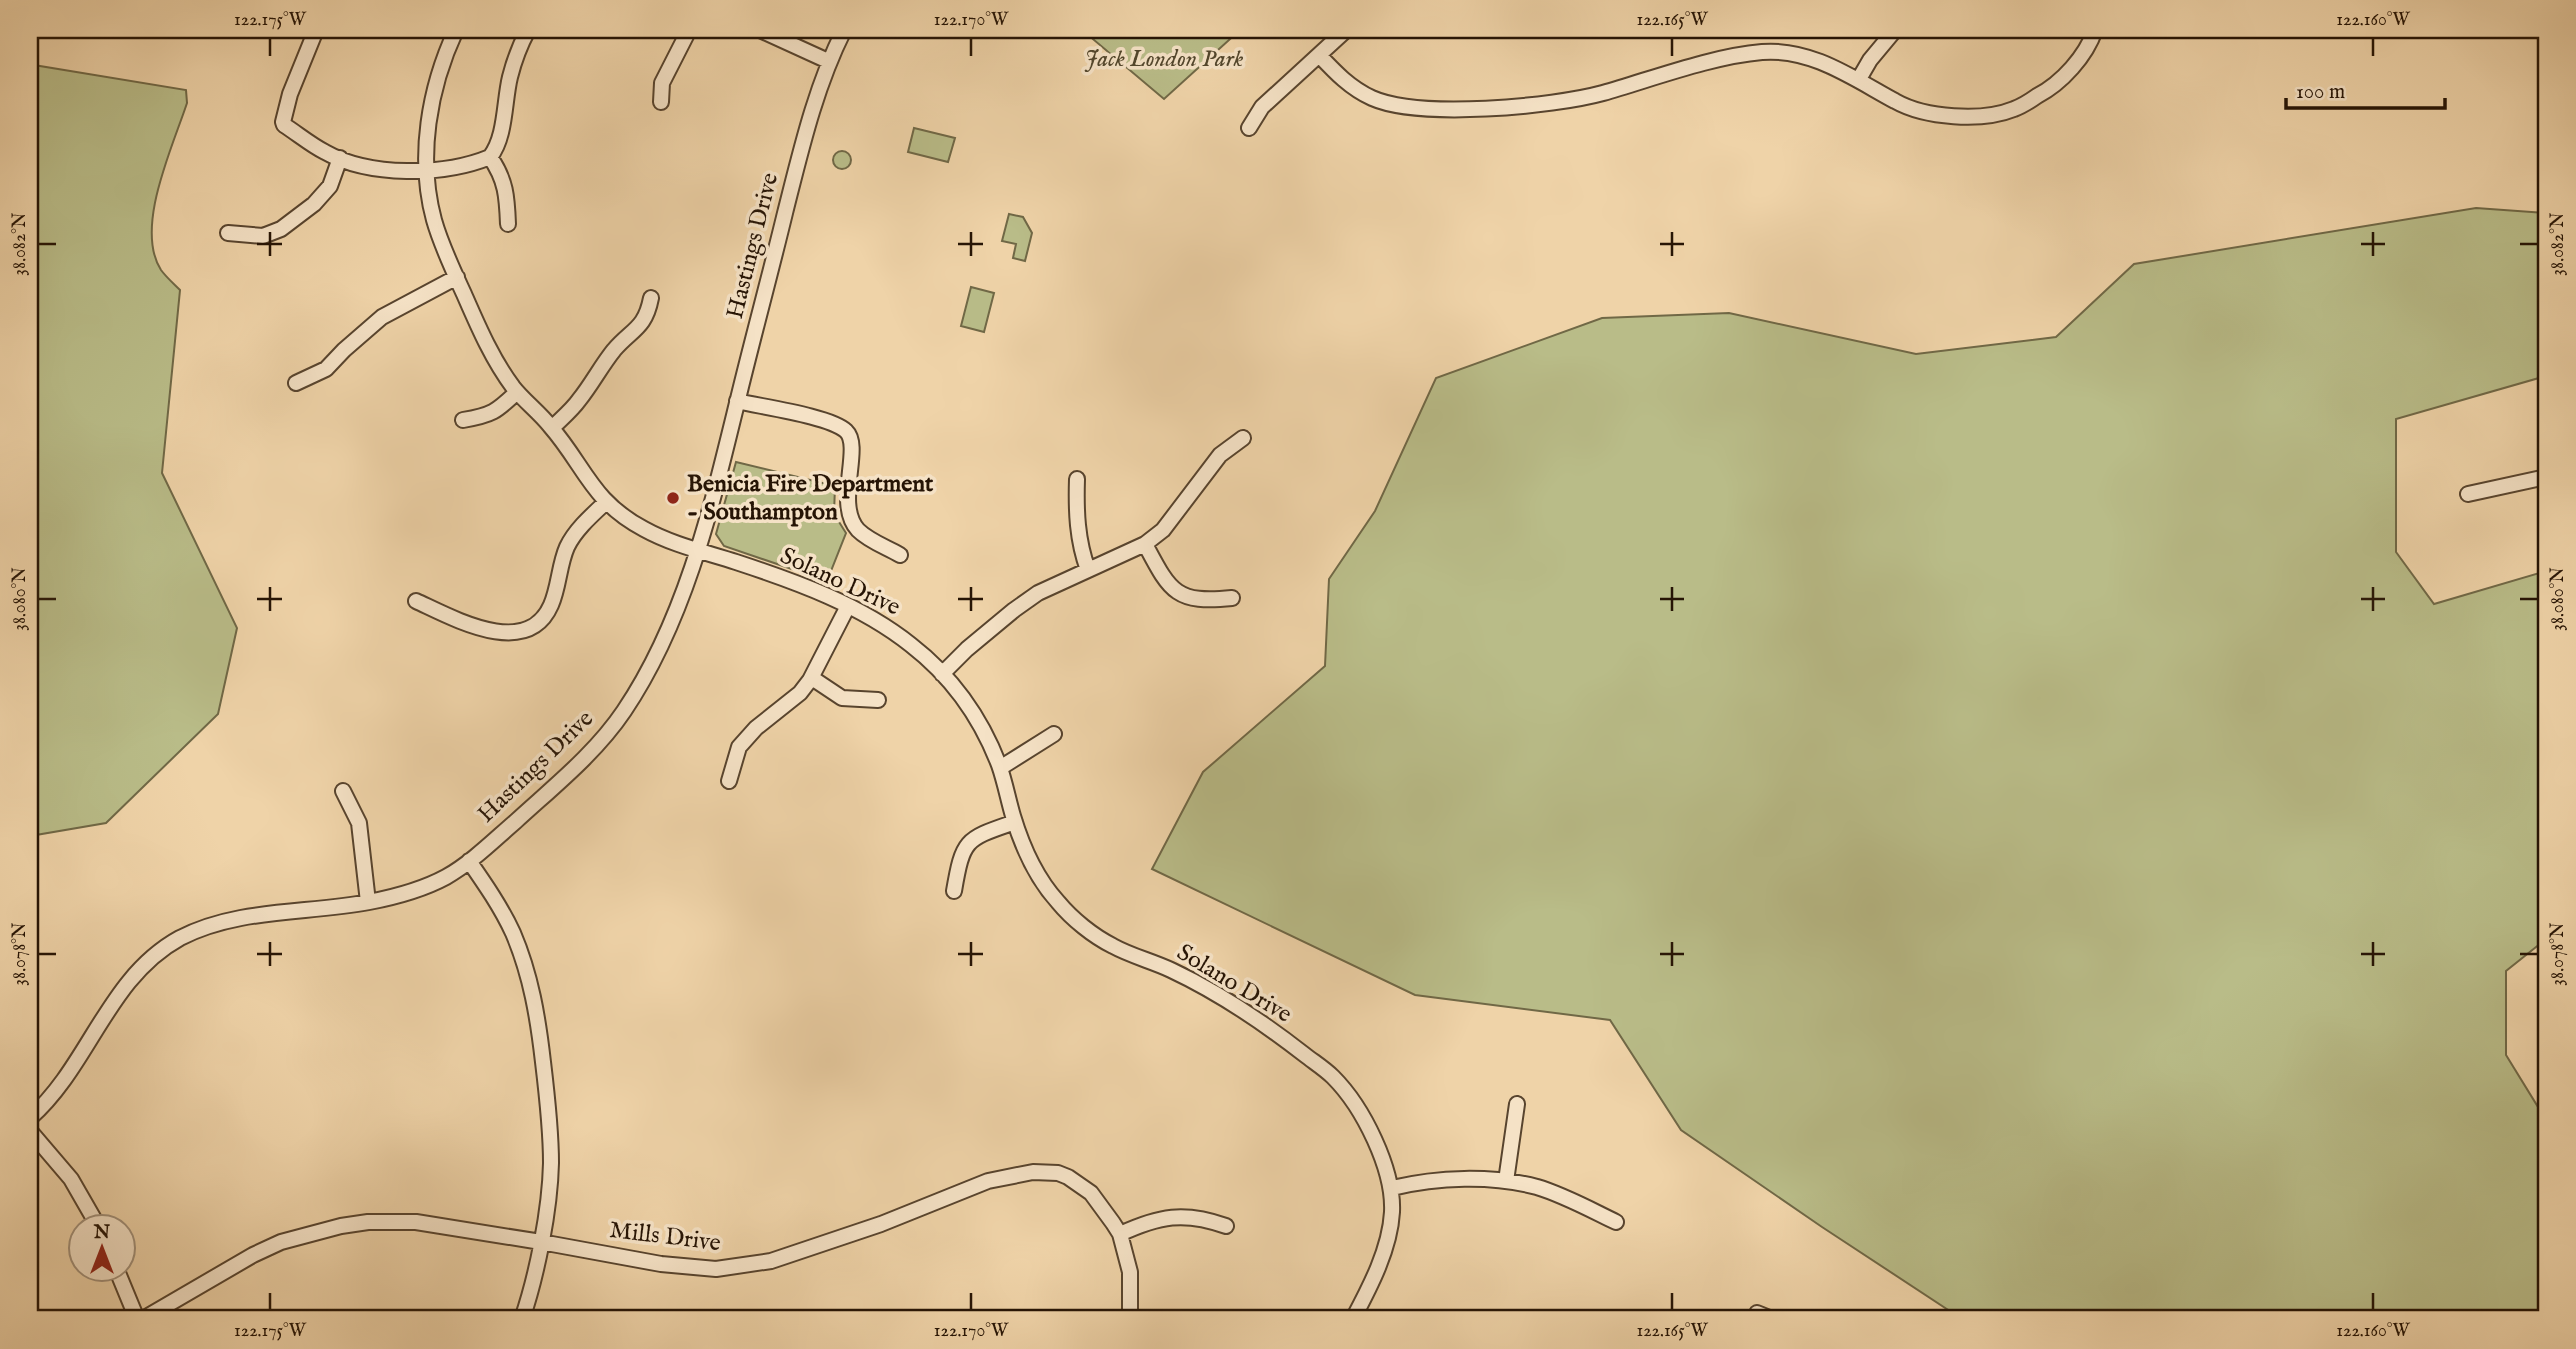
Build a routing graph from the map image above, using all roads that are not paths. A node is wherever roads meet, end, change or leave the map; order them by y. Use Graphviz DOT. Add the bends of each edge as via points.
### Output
graph roads {
  1 [pos="316,30"];
  2 [pos="456,30"];
  3 [pos="528,30"];
  4 [pos="689,30"];
  5 [pos="760,30"];
  6 [pos="844,30"];
  7 [pos="1346,30"];
  8 [pos="1895,30"];
  9 [pos="2095,30"];
  10 [pos="1319,55"];
  11 [pos="828,61"];
  12 [pos="1859,79"];
  13 [pos="661,102"];
  14 [pos="1249,128"];
  15 [pos="490,157"];
  16 [pos="340,158"];
  17 [pos="427,170"];
  18 [pos="508,224"];
  19 [pos="228,233"];
  20 [pos="457,278"];
  21 [pos="650,298"];
  22 [pos="296,383"];
  23 [pos="517,392"];
  24 [pos="737,401"];
  25 [pos="463,420"];
  26 [pos="552,428"];
  27 [pos="1243,438"];
  28 [pos="2546,477"];
  29 [pos="1077,479"];
  30 [pos="2468,494"];
  31 [pos="606,502"];
  32 [pos="1146,544"];
  33 [pos="697,550"];
  34 [pos="900,555"];
  35 [pos="1088,570"];
  36 [pos="1232,597"];
  37 [pos="416,601"];
  38 [pos="848,606"];
  39 [pos="942,674"];
  40 [pos="812,678"];
  41 [pos="878,700"];
  42 [pos="1054,734"];
  43 [pos="1000,768"];
  44 [pos="729,781"];
  45 [pos="343,791"];
  46 [pos="1015,822"];
  47 [pos="469,861"];
  48 [pos="954,891"];
  49 [pos="368,902"];
  50 [pos="1517,1104"];
  51 [pos="30,1118"];
  52 [pos="30,1130"];
  53 [pos="1506,1181"];
  54 [pos="1392,1188"];
  55 [pos="90,1212"];
  56 [pos="1616,1222"];
  57 [pos="1226,1226"];
  58 [pos="1119,1234"];
  59 [pos="541,1242"];
  60 [pos="121,1282"];
  61 [pos="1756,1312"];
  62 [pos="137,1319"];
  63 [pos="143,1319"];
  64 [pos="522,1319"];
  65 [pos="1130,1319"];
  66 [pos="1353,1319"];
  67 [pos="1772,1319"];
  1 -- 16 [label="street" via="283,122"];
  2 -- 17 [label="street, Solano Drive" via="432,102"];
  3 -- 15 [label="street" via="510,77 495,152"];
  4 -- 13 [label="street" via="662,83"];
  5 -- 11 [label="street"];
  6 -- 11 [label="street, Hastings Drive"];
  7 -- 10 [label="street"];
  8 -- 12 [label="street"];
  9 -- 12 [label="street" via="2073,67 2014,110 1961,117 1933,114 1898,103"];
  10 -- 12 [label="street" via="1352,87 1374,99 1416,108 1557,101 1764,52 1820,61"];
  10 -- 14 [label="street" via="1262,107"];
  11 -- 24 [label="street, Hastings Drive" via="809,117"];
  15 -- 17 [label="street"];
  15 -- 18 [label="street" via="507,192"];
  16 -- 17 [label="street" via="377,170"];
  16 -- 19 [label="street" via="330,186 281,229 263,236"];
  17 -- 20 [label="street, Solano Drive" via="435,224"];
  20 -- 22 [label="street" via="382,317 326,369"];
  20 -- 23 [label="street, Solano Drive" via="492,355"];
  21 -- 26 [label="street" via="642,323"];
  23 -- 25 [label="street" via="488,416"];
  23 -- 26 [label="street, Solano Drive"];
  24 -- 33 [label="street, Hastings Drive"];
  24 -- 34 [label="street" via="835,423 849,433 851,519 868,538"];
  26 -- 31 [label="street, Solano Drive"];
  27 -- 32 [label="street" via="1220,455 1163,530"];
  28 -- 30 [label="street"];
  29 -- 35 [label="street" via="1080,548"];
  31 -- 33 [label="street, Solano Drive" via="641,528"];
  31 -- 37 [label="street" via="567,548 552,603 528,628 516,632 480,629"];
  32 -- 35 [label="street"];
  32 -- 36 [label="street" via="1170,587 1182,596"];
  33 -- 38 [label="street, Solano Drive" via="800,584"];
  33 -- 47 [label="street, Hastings Drive" via="658,650 625,709 598,745"];
  35 -- 39 [label="street" via="1038,593 1014,610"];
  38 -- 39 [label="street, Solano Drive" via="915,647"];
  38 -- 40 [label="street"];
  39 -- 43 [label="street, Solano Drive" via="968,704"];
  40 -- 41 [label="street" via="842,698"];
  40 -- 44 [label="street" via="739,747"];
  42 -- 43 [label="street"];
  43 -- 46 [label="street, Solano Drive"];
  45 -- 49 [label="street" via="359,823"];
  46 -- 48 [label="street" via="977,835 966,846"];
  46 -- 54 [label="street, Solano Drive" via="1045,884 1080,923 1111,946 1172,970 1275,1031 1332,1076 1358,1111 1383,1158"];
  47 -- 49 [label="street, Hastings Drive" via="430,885"];
  47 -- 59 [label="street" via="514,935 535,1001 551,1163"];
  49 -- 51 [label="street, Hastings Drive" via="233,920 202,928 160,950 123,987 61,1085"];
  50 -- 53 [label="street"];
  52 -- 55 [label="street"];
  53 -- 54 [label="street" via="1441,1181"];
  53 -- 56 [label="street" via="1539,1188"];
  54 -- 66 [label="street, Solano Drive" via="1390,1233"];
  57 -- 58 [label="street" via="1202,1217 1179,1217 1148,1220"];
  58 -- 59 [label="street, Mills Drive" via="1091,1193 1058,1172 1033,1172 988,1181 881,1224 771,1261 735,1268 661,1264"];
  58 -- 65 [label="street, Mills Drive" via="1130,1272"];
  59 -- 63 [label="street, Mills Drive" via="416,1222 368,1222 315,1231 271,1247"];
  59 -- 64 [label="street"];
  60 -- 62 [label="street"];
  61 -- 67 [label="street"];
}
